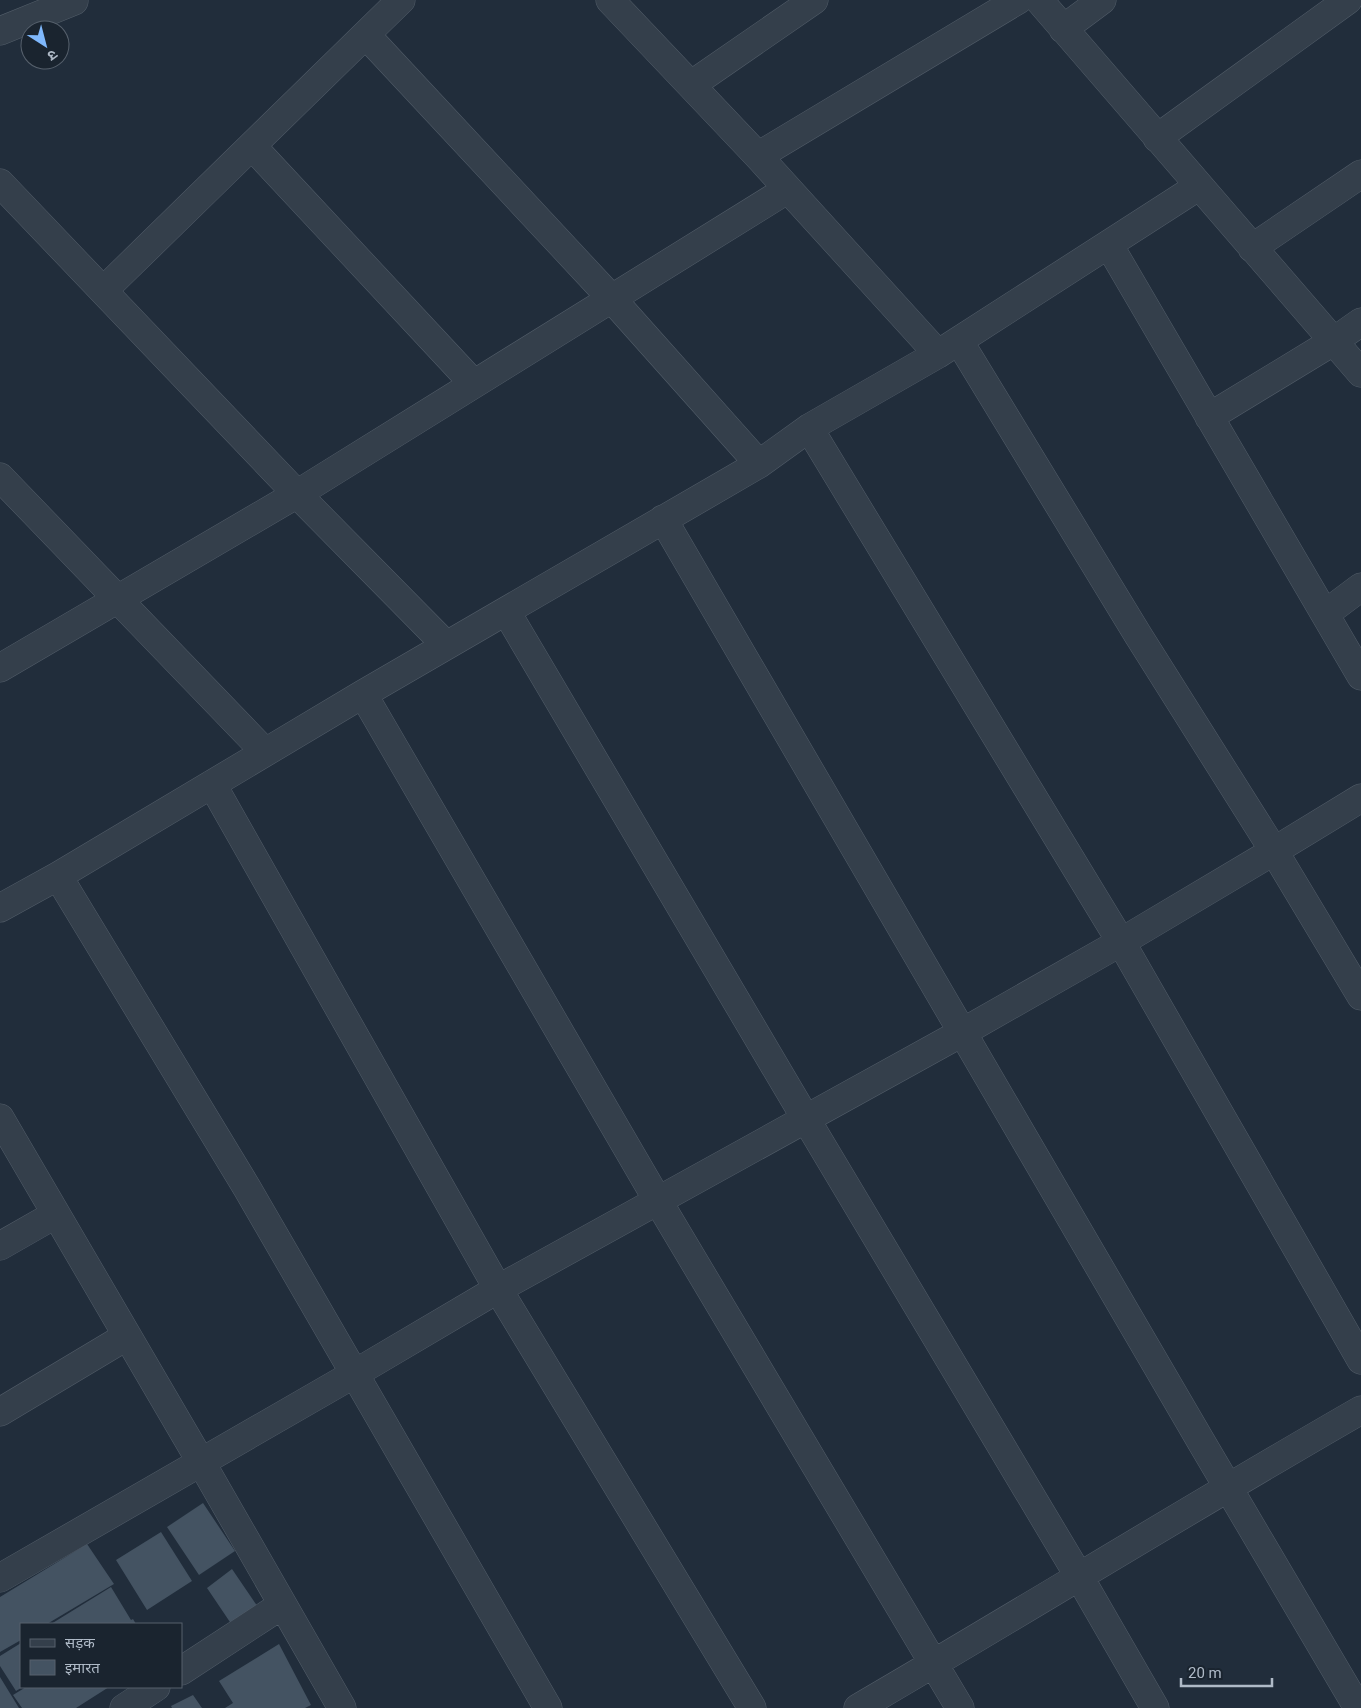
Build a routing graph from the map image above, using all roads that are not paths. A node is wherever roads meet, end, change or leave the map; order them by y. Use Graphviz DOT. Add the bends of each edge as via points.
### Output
graph roads {
  1 [pos="401,0"];
  2 [pos="610,0"];
  3 [pos="814,0"];
  4 [pos="1018,0"];
  5 [pos="1039,0"];
  6 [pos="1102,0"];
  7 [pos="1348,0"];
  8 [pos="74,1"];
  9 [pos="1063,29"];
  10 [pos="0,31"];
  11 [pos="366,35"];
  12 [pos="691,85"];
  13 [pos="1157,138"];
  14 [pos="252,146"];
  15 [pos="758,156"];
  16 [pos="1361,174"];
  17 [pos="1,184"];
  18 [pos="1198,186"];
  19 [pos="788,189"];
  20 [pos="1109,245"];
  21 [pos="1252,248"];
  22 [pos="104,290"];
  23 [pos="612,299"];
  24 [pos="1361,322"];
  25 [pos="1334,341"];
  26 [pos="949,347"];
  27 [pos="1361,372"];
  28 [pos="474,384"];
  29 [pos="1209,417"];
  30 [pos="809,428"];
  31 [pos="759,464"];
  32 [pos="0,477"];
  33 [pos="297,494"];
  34 [pos="663,519"];
  35 [pos="1361,588"];
  36 [pos="118,599"];
  37 [pos="506,611"];
  38 [pos="1325,614"];
  39 [pos="446,645"];
  40 [pos="0,668"];
  41 [pos="1361,676"];
  42 [pos="363,694"];
  43 [pos="265,752"];
  44 [pos="212,784"];
  45 [pos="1361,798"];
  46 [pos="1274,851"];
  47 [pos="58,876"];
  48 [pos="0,908"];
  49 [pos="1121,942"];
  50 [pos="1361,996"];
  51 [pos="964,1032"];
  52 [pos="0,1118"];
  53 [pos="806,1120"];
  54 [pos="658,1202"];
  55 [pos="56,1214"];
  56 [pos="0,1246"];
  57 [pos="498,1289"];
  58 [pos="127,1336"];
  59 [pos="1361,1360"];
  60 [pos="354,1374"];
  61 [pos="1361,1410"];
  62 [pos="0,1412"];
  63 [pos="201,1462"];
  64 [pos="1227,1487"];
  65 [pos="0,1578"];
  66 [pos="1080,1578"];
  67 [pos="282,1605"];
  68 [pos="933,1664"];
  69 [pos="182,1670"];
  70 [pos="154,1688"];
  71 [pos="124,1708"];
  72 [pos="342,1708"];
  73 [pos="548,1708"];
  74 [pos="752,1708"];
  75 [pos="858,1708"];
  76 [pos="960,1708"];
  77 [pos="1156,1708"];
  78 [pos="1358,1708"];
  1 -- 11 [label="street"];
  2 -- 12 [label="street"];
  3 -- 12 [label="street"];
  4 -- 15 [label="street"];
  5 -- 9 [label="street"];
  6 -- 9 [label="street"];
  7 -- 13 [label="street"];
  8 -- 10 [label="street"];
  9 -- 13 [label="street"];
  11 -- 14 [label="street"];
  11 -- 23 [label="street"];
  12 -- 15 [label="street"];
  13 -- 18 [label="street"];
  14 -- 22 [label="street"];
  14 -- 28 [label="street"];
  15 -- 19 [label="street"];
  16 -- 21 [label="street"];
  17 -- 22 [label="street"];
  18 -- 20 [label="street"];
  18 -- 21 [label="street"];
  19 -- 23 [label="street"];
  19 -- 26 [label="street"];
  20 -- 26 [label="street"];
  20 -- 29 [label="street"];
  21 -- 25 [label="street"];
  22 -- 33 [label="street"];
  23 -- 28 [label="street"];
  23 -- 31 [label="street"];
  24 -- 25 [label="street"];
  25 -- 27 [label="street"];
  25 -- 29 [label="street"];
  26 -- 30 [label="street"];
  26 -- 46 [label="street" via="1138,635"];
  28 -- 33 [label="street"];
  29 -- 38 [label="street"];
  30 -- 31 [label="street"];
  30 -- 49 [label="street"];
  31 -- 34 [label="street"];
  32 -- 36 [label="street"];
  33 -- 36 [label="street"];
  33 -- 39 [label="street"];
  34 -- 37 [label="street"];
  34 -- 51 [label="street"];
  35 -- 38 [label="street"];
  36 -- 40 [label="street"];
  36 -- 43 [label="street"];
  37 -- 39 [label="street"];
  37 -- 53 [label="street"];
  38 -- 41 [label="street"];
  39 -- 42 [label="street"];
  42 -- 43 [label="street"];
  42 -- 54 [label="street"];
  43 -- 44 [label="street"];
  44 -- 47 [label="street"];
  44 -- 57 [label="street"];
  45 -- 46 [label="street"];
  46 -- 49 [label="street"];
  46 -- 50 [label="street"];
  47 -- 48 [label="street"];
  47 -- 60 [label="street" via="237,1171"];
  49 -- 51 [label="street"];
  49 -- 59 [label="street"];
  51 -- 53 [label="street"];
  51 -- 64 [label="street"];
  52 -- 55 [label="street"];
  53 -- 54 [label="street"];
  53 -- 66 [label="street"];
  54 -- 57 [label="street"];
  54 -- 68 [label="street"];
  55 -- 56 [label="street"];
  55 -- 58 [label="street"];
  57 -- 60 [label="street"];
  57 -- 74 [label="street"];
  58 -- 62 [label="street"];
  58 -- 63 [label="street"];
  60 -- 63 [label="street"];
  60 -- 73 [label="street"];
  61 -- 64 [label="street"];
  63 -- 65 [label="street"];
  63 -- 67 [label="street"];
  64 -- 66 [label="street"];
  64 -- 78 [label="street"];
  66 -- 68 [label="street"];
  66 -- 77 [label="street"];
  67 -- 69 [label="street"];
  67 -- 72 [label="street"];
  68 -- 75 [label="street"];
  68 -- 76 [label="street"];
  70 -- 71 [label="street"];
}
